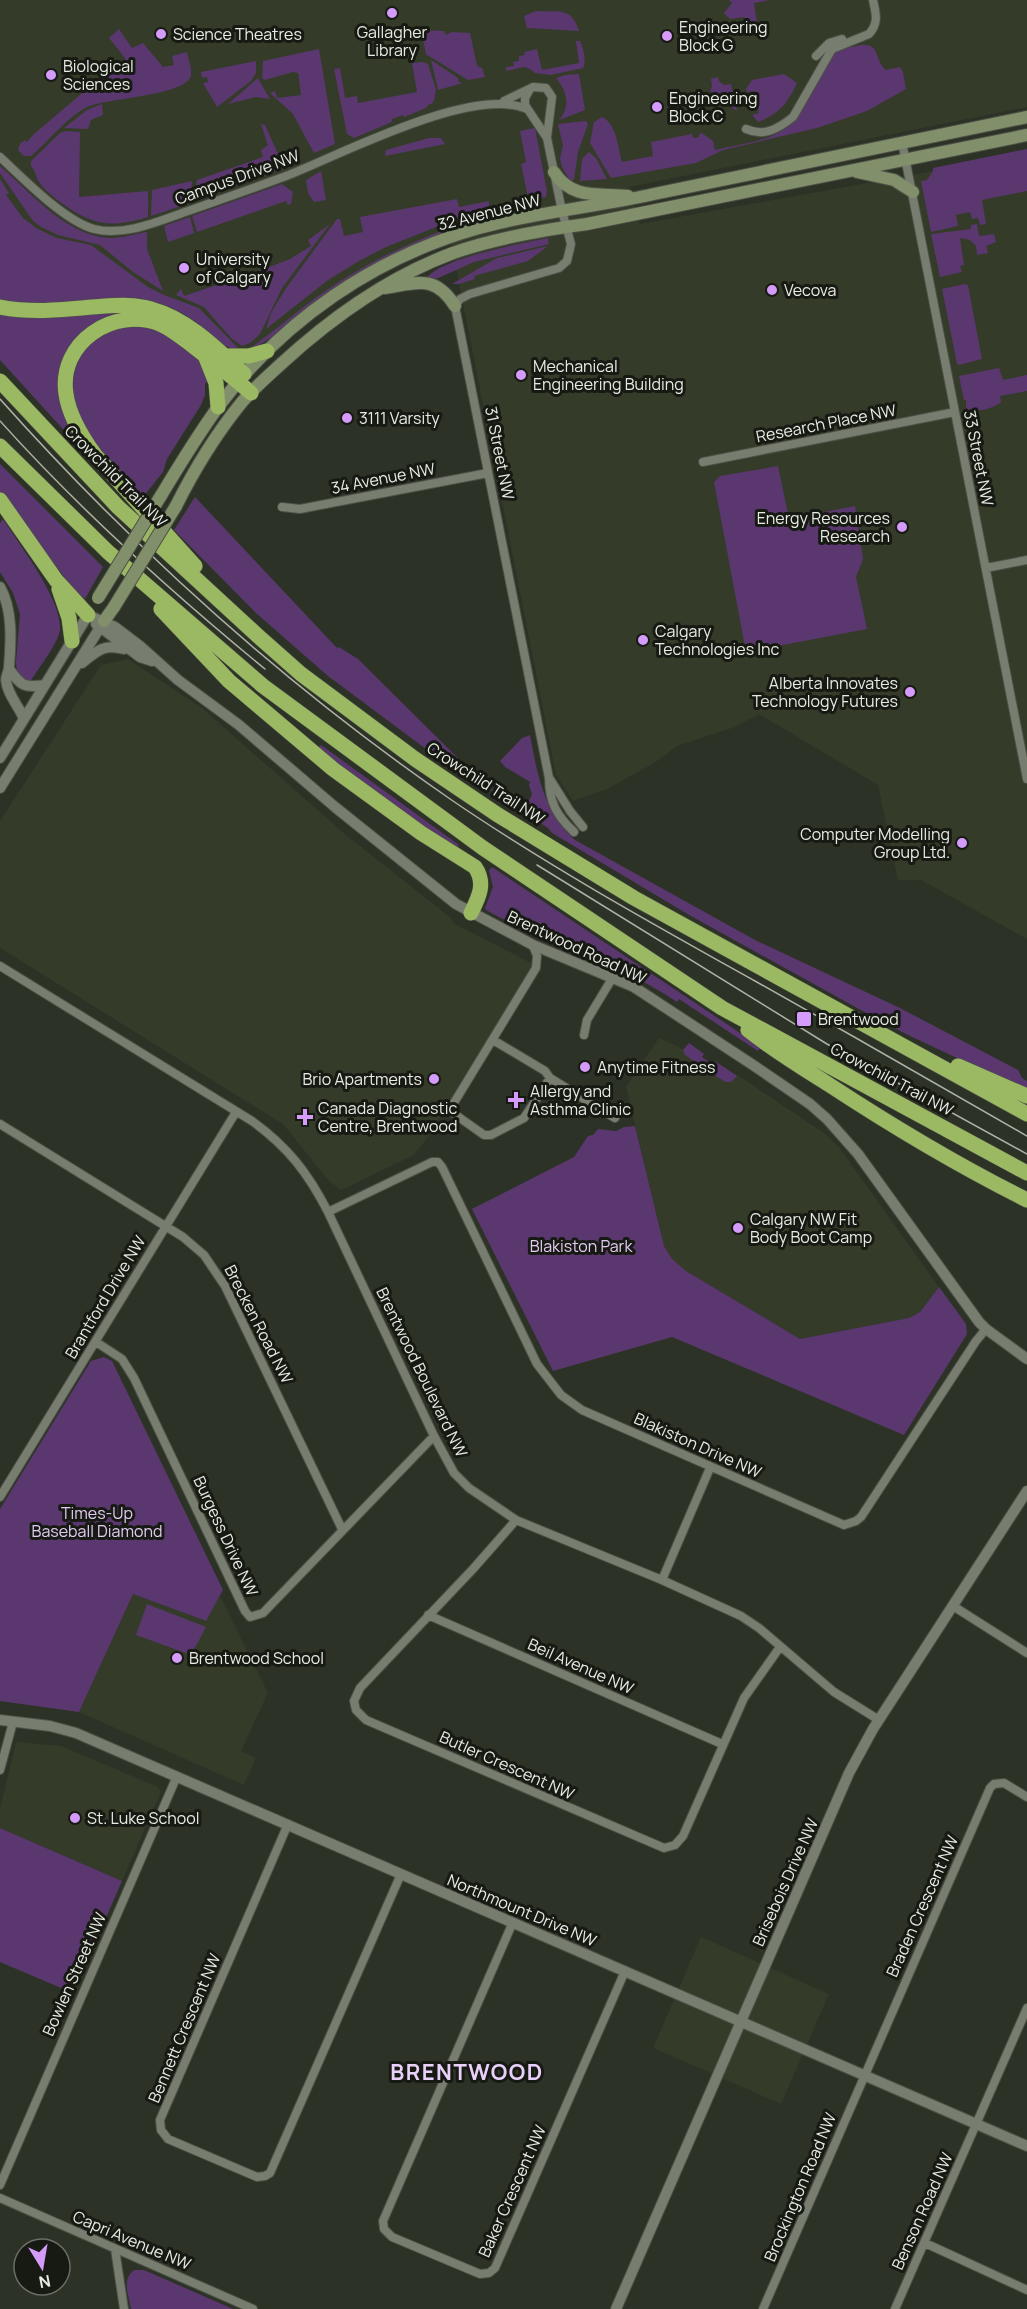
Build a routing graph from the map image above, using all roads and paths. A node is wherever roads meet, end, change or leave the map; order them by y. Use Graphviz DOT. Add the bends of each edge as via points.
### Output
graph roads {
  1 [pos="873,0"];
  2 [pos="860,37"];
  3 [pos="816,56"];
  4 [pos="530,89"];
  5 [pos="501,103"];
  6 [pos="527,109"];
  7 [pos="1027,117"];
  8 [pos="746,129"];
  9 [pos="1027,135"];
  10 [pos="547,138"];
  11 [pos="902,142"];
  12 [pos="0,157"];
  13 [pos="906,160"];
  14 [pos="846,171"];
  15 [pos="554,172"];
  16 [pos="913,192"];
  17 [pos="641,197"];
  18 [pos="562,211"];
  19 [pos="567,227"];
  20 [pos="378,289"];
  21 [pos="455,306"];
  22 [pos="0,307"];
  23 [pos="267,351"];
  24 [pos="204,355"];
  25 [pos="224,356"];
  26 [pos="241,378"];
  27 [pos="0,381"];
  28 [pos="254,390"];
  29 [pos="218,407"];
  30 [pos="955,412"];
  31 [pos="0,446"];
  32 [pos="703,462"];
  33 [pos="488,473"];
  34 [pos="0,500"];
  35 [pos="282,507"];
  36 [pos="108,552"];
  37 [pos="1027,560"];
  38 [pos="986,568"];
  39 [pos="56,580"];
  40 [pos="0,587"];
  41 [pos="210,592"];
  42 [pos="88,615"];
  43 [pos="102,625"];
  44 [pos="72,642"];
  45 [pos="132,651"];
  46 [pos="159,664"];
  47 [pos="75,668"];
  48 [pos="9,669"];
  49 [pos="45,685"];
  50 [pos="24,719"];
  51 [pos="0,758"];
  52 [pos="549,778"];
  53 [pos="1027,779"];
  54 [pos="0,788"];
  55 [pos="583,827"];
  56 [pos="574,832"];
  57 [pos="471,913"];
  58 [pos="533,945"];
  59 [pos="0,966"];
  60 [pos="613,977"];
  61 [pos="722,1008"];
  62 [pos="584,1035"];
  63 [pos="493,1040"];
  64 [pos="923,1057"];
  65 [pos="550,1078"];
  66 [pos="1027,1096"];
  67 [pos="236,1112"];
  68 [pos="1027,1114"];
  69 [pos="615,1118"];
  70 [pos="0,1124"];
  71 [pos="1027,1173"];
  72 [pos="1027,1200"];
  73 [pos="328,1212"];
  74 [pos="165,1225"];
  75 [pos="986,1329"];
  76 [pos="96,1342"];
  77 [pos="1027,1359"];
  78 [pos="434,1436"];
  79 [pos="710,1468"];
  80 [pos="1027,1491"];
  81 [pos="0,1497"];
  82 [pos="1023,1507"];
  83 [pos="516,1520"];
  84 [pos="342,1529"];
  85 [pos="662,1580"];
  86 [pos="953,1606"];
  87 [pos="428,1615"];
  88 [pos="780,1647"];
  89 [pos="1027,1653"];
  90 [pos="0,1720"];
  91 [pos="879,1720"];
  92 [pos="13,1722"];
  93 [pos="722,1744"];
  94 [pos="0,1770"];
  95 [pos="177,1776"];
  96 [pos="1027,1797"];
  97 [pos="288,1824"];
  98 [pos="401,1874"];
  99 [pos="513,1922"];
  100 [pos="625,1971"];
  101 [pos="1027,2008"];
  102 [pos="740,2022"];
  103 [pos="864,2076"];
  104 [pos="976,2124"];
  105 [pos="1027,2146"];
  106 [pos="0,2185"];
  107 [pos="0,2198"];
  108 [pos="925,2242"];
  109 [pos="115,2249"];
  110 [pos="1027,2290"];
  111 [pos="124,2309"];
  112 [pos="254,2309"];
  113 [pos="615,2309"];
  114 [pos="763,2309"];
  115 [pos="895,2309"];
  1 -- 2 [label="street" via="877,22 869,34"];
  2 -- 3 [label="street" via="829,43"];
  2 -- 8 [label="street" via="832,49 800,108 783,125 762,134"];
  4 -- 5 [label="street, Campus Drive NW"];
  4 -- 6 [label="street" via="524,101"];
  4 -- 10 [label="street" via="546,88 552,97"];
  5 -- 6 [label="street, Campus Drive NW"];
  5 -- 12 [label="street, Campus Drive NW" via="423,118 278,179 124,230 93,228 75,220"];
  6 -- 10 [label="street"];
  7 -- 11 [label="main road, 32 Avenue NW"];
  9 -- 13 [label="main road, 32 Avenue NW"];
  10 -- 15 [label="street"];
  11 -- 13 [label="street, 33 Street NW"];
  11 -- 17 [label="main road, 32 Avenue NW"];
  13 -- 14 [label="main road, 32 Avenue NW"];
  13 -- 16 [label="street, 33 Street NW"];
  14 -- 16 [label="main road" via="882,176"];
  14 -- 19 [label="main road, 32 Avenue NW"];
  15 -- 17 [label="main road" via="559,182 572,191"];
  15 -- 18 [label="street"];
  16 -- 30 [label="street, 33 Street NW"];
  17 -- 18 [label="main road, 32 Avenue NW"];
  18 -- 19 [label="street"];
  18 -- 23 [label="main road, 32 Avenue NW" via="478,228 391,261 340,290"];
  19 -- 20 [label="main road, 32 Avenue NW" via="452,254"];
  19 -- 21 [label="street" via="570,254 559,268 470,294"];
  20 -- 21 [label="main road" via="430,283 445,292"];
  20 -- 28 [label="main road, 32 Avenue NW" via="309,338"];
  21 -- 33 [label="street, 31 Street NW"];
  22 -- 25 [label="highway" via="41,311 125,305 150,308 195,331"];
  23 -- 25 [label="highway"];
  23 -- 26 [label="main road, 32 Avenue NW"];
  24 -- 26 [label="highway"];
  24 -- 29 [label="highway" via="216,383"];
  24 -- 41 [label="highway" via="160,324 116,321 94,330 77,347 67,366 65,393 81,435 95,455 194,565"];
  25 -- 26 [label="highway"];
  26 -- 28 [label="highway"];
  26 -- 29 [label="main road, 32 Avenue NW"];
  27 -- 41 [label="highway, Crowchild Trail NW" via="118,507"];
  28 -- 43 [label="main road, 32 Avenue NW, bridge" via="212,444"];
  29 -- 42 [label="main road, 32 Avenue NW, bridge"];
  30 -- 32 [label="street, Research Place NW"];
  30 -- 38 [label="street, 33 Street NW"];
  31 -- 36 [label="highway, Crowchild Trail NW"];
  33 -- 35 [label="street, 34 Avenue NW" via="307,507"];
  33 -- 52 [label="street, 31 Street NW"];
  34 -- 39 [label="highway"];
  36 -- 57 [label="highway" via="229,681 333,769 475,867 482,885"];
  36 -- 61 [label="highway, Crowchild Trail NW" via="263,686 393,783"];
  37 -- 38 [label="street"];
  38 -- 53 [label="street, 33 Street NW"];
  39 -- 42 [label="highway"];
  39 -- 44 [label="highway" via="69,618"];
  40 -- 48 [label="street" via="7,604 10,631"];
  41 -- 64 [label="highway, Crowchild Trail NW" via="301,674 415,759 498,814 634,898"];
  42 -- 43 [label="street, Brentwood Road NW"];
  42 -- 44 [label="street"];
  43 -- 45 [label="street, Brentwood Road NW"];
  43 -- 46 [label="street, Brentwood Road NW" via="132,640"];
  43 -- 47 [label="street"];
  44 -- 49 [label="street"];
  45 -- 46 [label="street, Brentwood Road NW"];
  45 -- 47 [label="street" via="103,648"];
  46 -- 57 [label="street, Brentwood Road NW" via="239,724 399,859"];
  47 -- 54 [label="street"];
  48 -- 49 [label="street" via="22,686"];
  48 -- 50 [label="street" via="9,692"];
  49 -- 50 [label="street"];
  50 -- 51 [label="street"];
  52 -- 55 [label="street, 31 Street NW"];
  52 -- 56 [label="street, 31 Street NW" via="549,794 556,811"];
  57 -- 58 [label="street, Brentwood Road NW"];
  58 -- 60 [label="street, Brentwood Road NW"];
  58 -- 63 [label="street" via="536,968"];
  59 -- 67 [label="street, Brentwood Boulevard NW"];
  60 -- 62 [label="street" via="587,1020"];
  60 -- 75 [label="street, Brentwood Road NW" via="675,1013 827,1119 858,1154"];
  61 -- 71 [label="highway, Crowchild Trail NW"];
  61 -- 72 [label="highway" via="761,1041 843,1094"];
  63 -- 65 [label="street" via="545,1071"];
  63 -- 65 [label="street" via="452,1106 459,1120 491,1135 524,1118"];
  64 -- 66 [label="highway" via="943,1060"];
  64 -- 68 [label="highway, Crowchild Trail NW"];
  65 -- 69 [label="street"];
  67 -- 73 [label="street, Brentwood Boulevard NW" via="268,1133 298,1162"];
  67 -- 74 [label="street, Brantford Drive NW"];
  70 -- 74 [label="street, Brecken Road NW"];
  73 -- 78 [label="street, Brentwood Boulevard NW"];
  73 -- 79 [label="street, Blakiston Drive NW" via="438,1162 550,1384 582,1410"];
  74 -- 76 [label="street, Brantford Drive NW"];
  74 -- 84 [label="street, Brecken Road NW" via="204,1255 225,1286"];
  75 -- 77 [label="street, Brentwood Road NW"];
  75 -- 79 [label="street, Blakiston Drive NW" via="856,1521 837,1523"];
  76 -- 81 [label="street, Brantford Drive NW"];
  76 -- 84 [label="street, Burgess Drive NW" via="122,1359 134,1378 250,1617 263,1613"];
  78 -- 83 [label="street, Brentwood Boulevard NW" via="454,1473"];
  78 -- 84 [label="street, Burgess Drive NW"];
  79 -- 85 [label="street"];
  80 -- 82 [label="street, Brisebois Drive NW"];
  82 -- 86 [label="street, Brisebois Drive NW"];
  83 -- 85 [label="street, Brentwood Boulevard NW"];
  83 -- 87 [label="street, Butler Crescent NW"];
  85 -- 88 [label="street, Brentwood Boulevard NW" via="741,1616"];
  86 -- 89 [label="street"];
  86 -- 91 [label="street, Brisebois Drive NW"];
  87 -- 93 [label="street, Beil Avenue NW"];
  87 -- 93 [label="street, Butler Crescent NW" via="356,1695 356,1710 366,1720 664,1848 675,1845 683,1836"];
  88 -- 91 [label="street, Brentwood Boulevard NW" via="834,1692"];
  88 -- 93 [label="street, Butler Crescent NW" via="744,1698"];
  90 -- 92 [label="street, Northmount Drive NW"];
  91 -- 102 [label="street, Brisebois Drive NW" via="849,1773"];
  92 -- 94 [label="street"];
  92 -- 95 [label="street, Northmount Drive NW" via="70,1731"];
  95 -- 97 [label="street, Northmount Drive NW"];
  95 -- 106 [label="street, Bowlen Street NW"];
  96 -- 103 [label="street, Braden Crescent NW" via="1004,1783 990,1788"];
  97 -- 98 [label="street, Northmount Drive NW"];
  97 -- 98 [label="street, Bennett Crescent NW" via="160,2120 168,2139 257,2177 270,2173"];
  98 -- 99 [label="street, Northmount Drive NW"];
  99 -- 100 [label="street, Northmount Drive NW"];
  99 -- 100 [label="street, Baker Crescent NW" via="383,2221 384,2229 392,2237 480,2274 495,2268"];
  100 -- 102 [label="street, Northmount Drive NW"];
  101 -- 104 [label="street"];
  102 -- 103 [label="street, Northmount Drive NW"];
  102 -- 113 [label="street, Brisebois Drive NW"];
  103 -- 104 [label="street, Northmount Drive NW"];
  103 -- 114 [label="street, Brockington Road NW"];
  104 -- 105 [label="street, Northmount Drive NW"];
  104 -- 108 [label="street, Benson Road NW"];
  107 -- 109 [label="street, Capri Avenue NW"];
  108 -- 110 [label="street"];
  108 -- 115 [label="street, Benson Road NW"];
  109 -- 111 [label="street"];
  109 -- 112 [label="street, Capri Avenue NW"];
}
